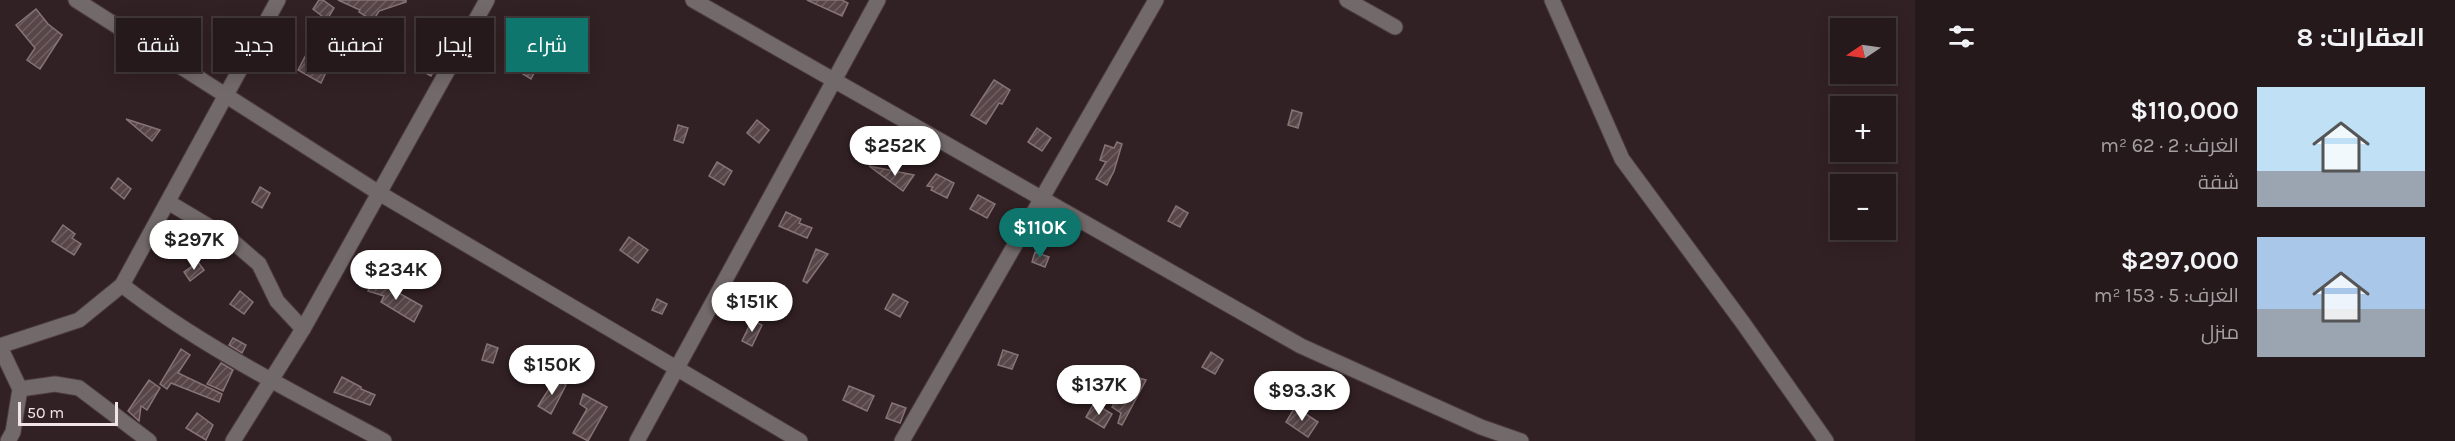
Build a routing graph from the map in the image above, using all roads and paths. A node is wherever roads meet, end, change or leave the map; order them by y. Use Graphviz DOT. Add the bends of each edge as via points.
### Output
graph roads {
  1 [pos="76,0"];
  2 [pos="278,0"];
  3 [pos="487,0"];
  4 [pos="693,0"];
  5 [pos="878,0"];
  6 [pos="1156,0"];
  7 [pos="1347,0"];
  8 [pos="1552,0"];
  9 [pos="1395,27"];
  10 [pos="834,80"];
  11 [pos="226,96"];
  12 [pos="379,194"];
  13 [pos="1042,198"];
  14 [pos="168,202"];
  15 [pos="122,285"];
  16 [pos="303,329"];
  17 [pos="0,346"];
  18 [pos="676,369"];
  19 [pos="271,380"];
  20 [pos="20,389"];
  21 [pos="8,441"];
  22 [pos="149,441"];
  23 [pos="233,441"];
  24 [pos="384,441"];
  25 [pos="637,441"];
  26 [pos="800,441"];
  27 [pos="902,441"];
  28 [pos="1521,441"];
  29 [pos="1826,441"];
  1 -- 11 [label="street"];
  2 -- 11 [label="street"];
  3 -- 12 [label="street"];
  4 -- 10 [label="street"];
  5 -- 10 [label="street"];
  6 -- 13 [label="street"];
  7 -- 9 [label="street"];
  8 -- 29 [label="street" via="1622,159"];
  10 -- 13 [label="street"];
  10 -- 18 [label="street"];
  11 -- 12 [label="street"];
  11 -- 14 [label="street"];
  12 -- 16 [label="street"];
  12 -- 18 [label="street"];
  13 -- 27 [label="street"];
  13 -- 28 [label="street" via="1301,346 1481,427"];
  14 -- 15 [label="street"];
  14 -- 16 [label="street" via="230,239 259,264 278,301"];
  15 -- 17 [label="street" via="80,320"];
  15 -- 19 [label="street" via="154,310"];
  16 -- 19 [label="street"];
  17 -- 20 [label="street"];
  18 -- 25 [label="street"];
  18 -- 26 [label="street"];
  19 -- 23 [label="street"];
  19 -- 24 [label="street"];
  20 -- 21 [label="street" via="15,425"];
  20 -- 22 [label="street" via="55,384 79,388"];
}
